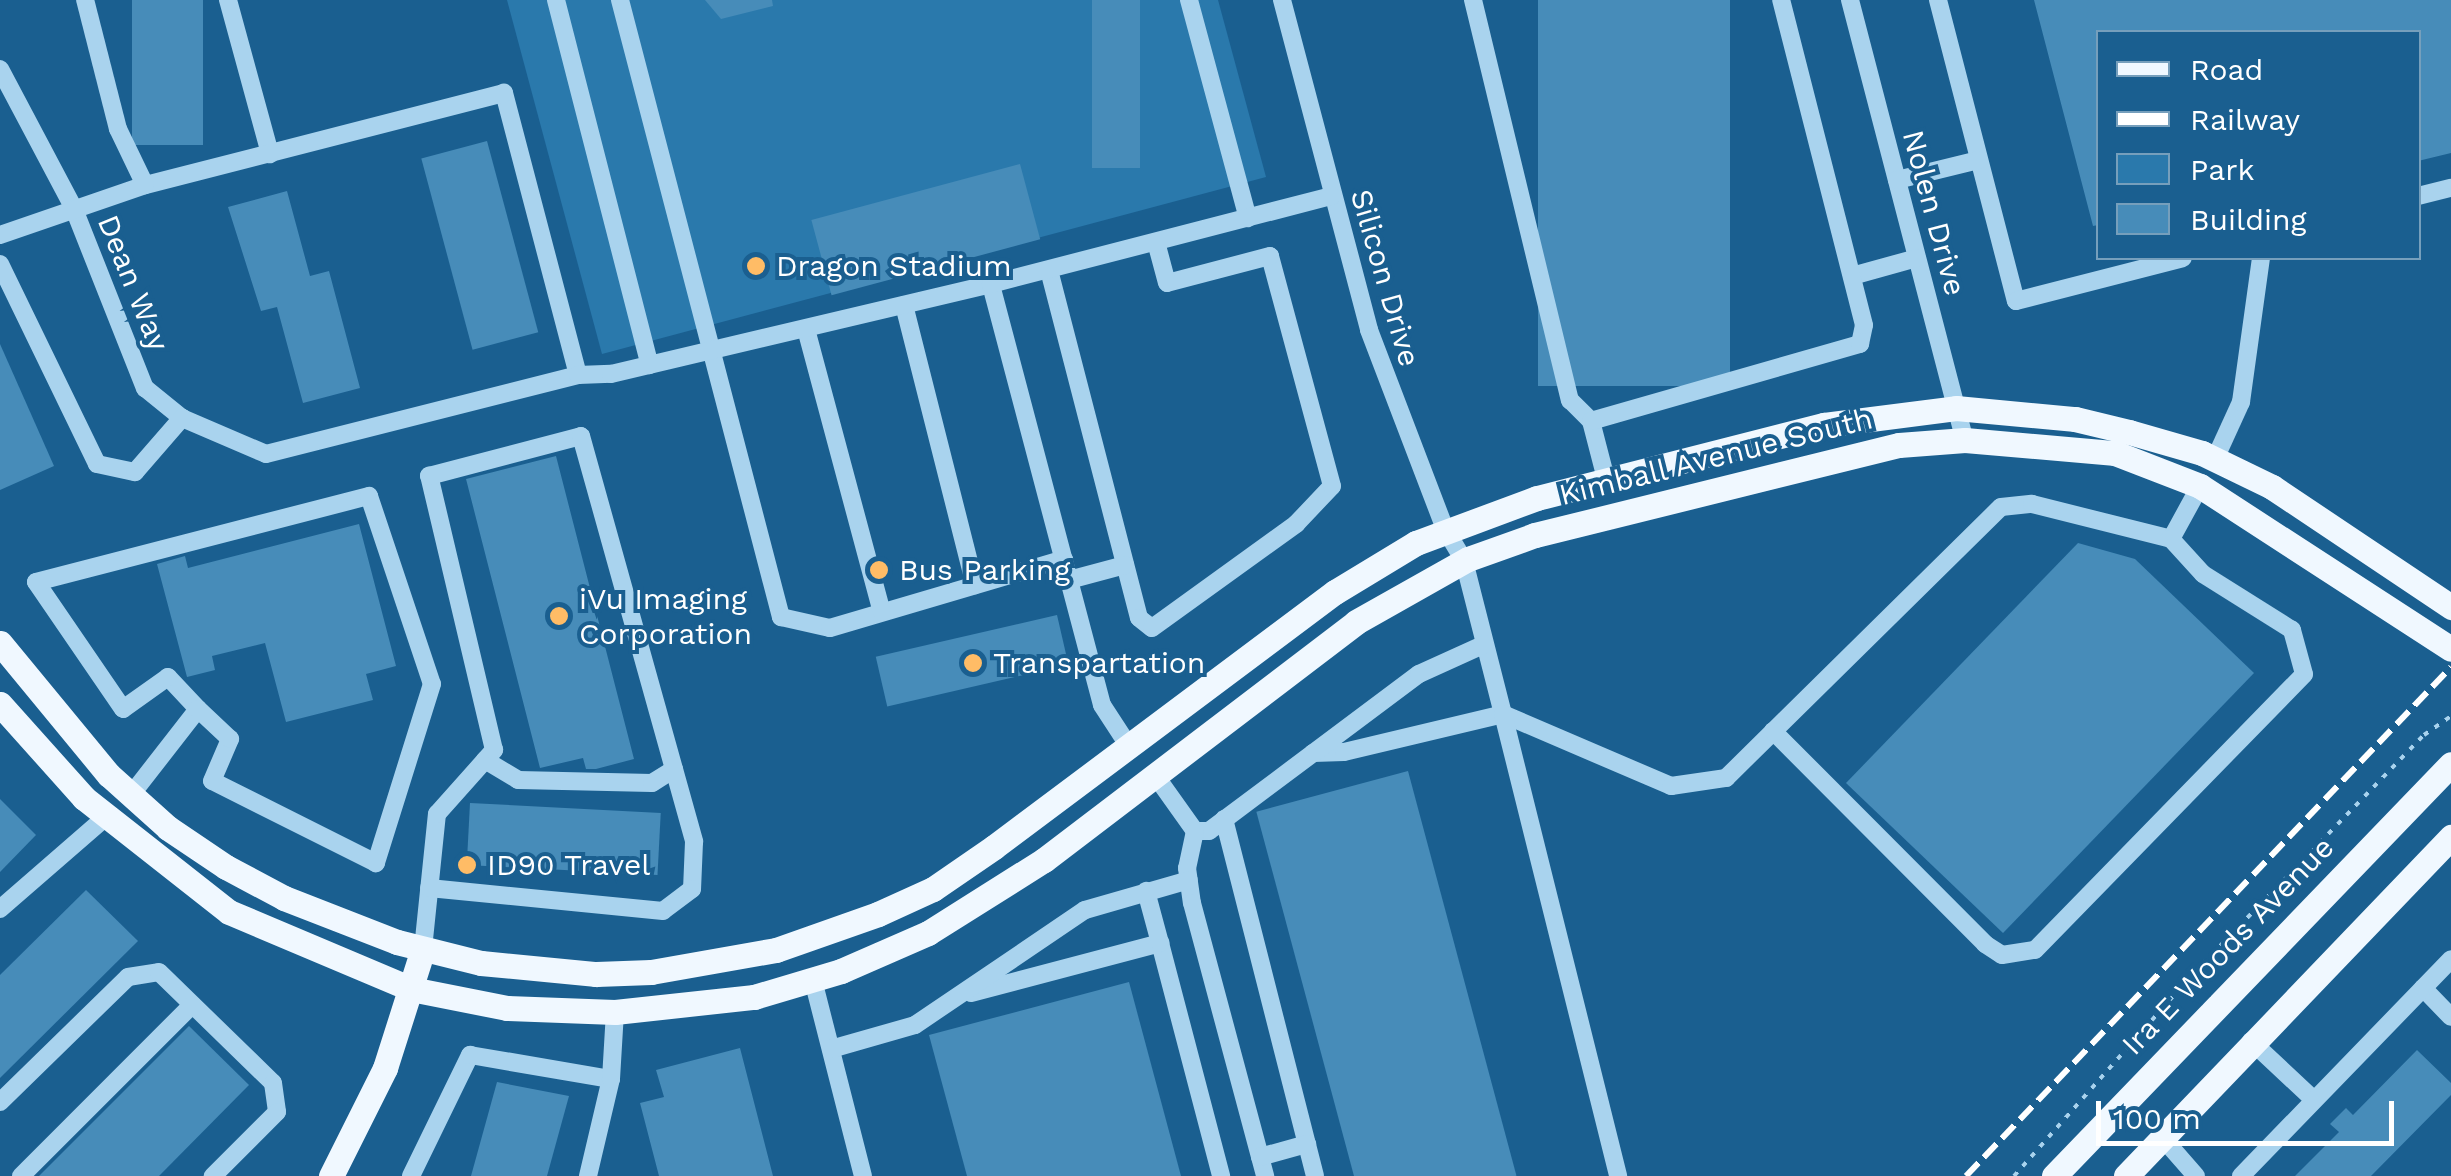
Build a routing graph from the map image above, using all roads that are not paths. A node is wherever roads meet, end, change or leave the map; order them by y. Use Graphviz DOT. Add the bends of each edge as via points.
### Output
graph roads {
  1 [pos="85,0"];
  2 [pos="228,0"];
  3 [pos="556,0"];
  4 [pos="620,0"];
  5 [pos="1189,0"];
  6 [pos="1282,0"];
  7 [pos="1473,0"];
  8 [pos="1781,0"];
  9 [pos="1850,0"];
  10 [pos="1938,0"];
  11 [pos="0,70"];
  12 [pos="270,154"];
  13 [pos="1979,160"];
  14 [pos="1897,180"];
  15 [pos="145,185"];
  16 [pos="2451,188"];
  17 [pos="2421,195"];
  18 [pos="1332,196"];
  19 [pos="74,209"];
  20 [pos="1248,218"];
  21 [pos="0,235"];
  22 [pos="1156,242"];
  23 [pos="1917,258"];
  24 [pos="2176,260"];
  25 [pos="2261,260"];
  26 [pos="0,264"];
  27 [pos="1049,270"];
  28 [pos="1852,276"];
  29 [pos="991,284"];
  30 [pos="904,306"];
  31 [pos="806,328"];
  32 [pos="708,352"];
  33 [pos="650,365"];
  34 [pos="578,375"];
  35 [pos="1956,408"];
  36 [pos="182,418"];
  37 [pos="1591,420"];
  38 [pos="1964,440"];
  39 [pos="2214,460"];
  40 [pos="1606,479"];
  41 [pos="2200,486"];
  42 [pos="1445,528"];
  43 [pos="2171,539"];
  44 [pos="1064,560"];
  45 [pos="1464,561"];
  46 [pos="1125,565"];
  47 [pos="1069,580"];
  48 [pos="975,584"];
  49 [pos="2451,606"];
  50 [pos="882,612"];
  51 [pos="0,643"];
  52 [pos="1485,644"];
  53 [pos="2451,649"];
  54 [pos="0,704"];
  55 [pos="198,709"];
  56 [pos="1504,714"];
  57 [pos="1773,731"];
  58 [pos="1130,748"];
  59 [pos="1314,753"];
  60 [pos="485,760"];
  61 [pos="2451,764"];
  62 [pos="674,769"];
  63 [pos="1155,774"];
  64 [pos="131,794"];
  65 [pos="106,817"];
  66 [pos="1224,819"];
  67 [pos="1195,832"];
  68 [pos="2451,837"];
  69 [pos="1189,880"];
  70 [pos="429,888"];
  71 [pos="1146,891"];
  72 [pos="0,909"];
  73 [pos="802,942"];
  74 [pos="1160,944"];
  75 [pos="423,949"];
  76 [pos="2451,959"];
  77 [pos="813,980"];
  78 [pos="2423,988"];
  79 [pos="410,989"];
  80 [pos="957,997"];
  81 [pos="192,1005"];
  82 [pos="615,1012"];
  83 [pos="2451,1017"];
  84 [pos="2250,1041"];
  85 [pos="831,1049"];
  86 [pos="611,1079"];
  87 [pos="2314,1100"];
  88 [pos="0,1102"];
  89 [pos="2161,1136"];
  90 [pos="1307,1144"];
  91 [pos="1260,1157"];
  92 [pos="21,1176"];
  93 [pos="212,1176"];
  94 [pos="331,1176"];
  95 [pos="411,1176"];
  96 [pos="588,1176"];
  97 [pos="863,1176"];
  98 [pos="1221,1176"];
  99 [pos="1265,1176"];
  100 [pos="1315,1176"];
  101 [pos="1618,1176"];
  102 [pos="2054,1176"];
  103 [pos="2126,1176"];
  104 [pos="2196,1176"];
  105 [pos="2242,1176"];
  1 -- 15 [label="street" via="118,130"];
  2 -- 12 [label="street"];
  3 -- 33 [label="street"];
  4 -- 32 [label="street"];
  5 -- 20 [label="street"];
  6 -- 18 [label="street, Silicon Drive"];
  7 -- 37 [label="street" via="1570,400"];
  8 -- 28 [label="street"];
  9 -- 14 [label="street, Nolen Drive"];
  10 -- 13 [label="street"];
  11 -- 19 [label="street, Dean Way"];
  12 -- 15 [label="street"];
  12 -- 34 [label="street" via="504,93"];
  13 -- 14 [label="street"];
  13 -- 24 [label="street" via="2016,301"];
  14 -- 23 [label="street, Nolen Drive"];
  15 -- 19 [label="street"];
  16 -- 17 [label="street"];
  18 -- 20 [label="street, Dean Way"];
  18 -- 42 [label="street, Silicon Drive" via="1369,330"];
  19 -- 21 [label="street"];
  19 -- 36 [label="street, Dean Way" via="145,388"];
  20 -- 22 [label="street, Dean Way"];
  22 -- 27 [label="street, Dean Way"];
  22 -- 46 [label="street" via="1167,283 1270,256 1332,486 1296,524 1152,628 1139,618"];
  23 -- 28 [label="street"];
  23 -- 35 [label="street, Nolen Drive"];
  25 -- 39 [label="street" via="2242,402"];
  26 -- 36 [label="street" via="97,464 135,472"];
  27 -- 29 [label="street, Dean Way"];
  27 -- 46 [label="street"];
  28 -- 37 [label="street" via="1864,325 1860,344 1849,352"];
  29 -- 30 [label="street, Dean Way"];
  29 -- 44 [label="street"];
  30 -- 31 [label="street, Dean Way"];
  30 -- 48 [label="street"];
  31 -- 32 [label="street, Dean Way"];
  31 -- 50 [label="street"];
  32 -- 33 [label="street, Dean Way"];
  32 -- 50 [label="street" via="781,617 830,628"];
  33 -- 34 [label="street, Dean Way"];
  34 -- 36 [label="street, Dean Way" via="266,454"];
  35 -- 38 [label="street, Nolen Drive"];
  35 -- 39 [label="main road, Kimball Avenue South" via="2075,419"];
  35 -- 40 [label="main road, Kimball Avenue South" via="1824,425"];
  37 -- 40 [label="street"];
  38 -- 41 [label="main road, Kimball Avenue South" via="2093,448"];
  38 -- 45 [label="main road, Kimball Avenue South" via="1899,445 1813,464 1534,535"];
  39 -- 41 [label="main road"];
  39 -- 49 [label="main road, Kimball Avenue South" via="2272,486"];
  40 -- 42 [label="main road, Kimball Avenue South"];
  41 -- 43 [label="street"];
  41 -- 53 [label="main road, Kimball Avenue South"];
  42 -- 45 [label="street, Silicon Drive"];
  42 -- 58 [label="main road, Kimball Avenue South" via="1335,592"];
  43 -- 57 [label="street" via="2032,504 2001,507"];
  43 -- 57 [label="street" via="2203,574 2292,630 2304,674 2035,950 2002,955 1985,944"];
  44 -- 47 [label="street"];
  44 -- 48 [label="street"];
  45 -- 52 [label="street, Silicon Drive"];
  45 -- 63 [label="main road, Kimball Avenue South" via="1356,622"];
  46 -- 47 [label="street"];
  47 -- 58 [label="street" via="1102,705"];
  48 -- 50 [label="street"];
  51 -- 64 [label="main road, Kimball Avenue South"];
  52 -- 56 [label="street, Silicon Drive"];
  52 -- 59 [label="street" via="1419,674"];
  54 -- 65 [label="main road, Kimball Avenue South"];
  55 -- 55 [label="street" via="168,678 122,710 36,582 369,496 432,684 376,862 212,780 230,738"];
  55 -- 64 [label="street"];
  56 -- 57 [label="street" via="1671,786 1726,778"];
  56 -- 59 [label="street" via="1344,752"];
  56 -- 101 [label="street, Silicon Drive"];
  58 -- 63 [label="main road"];
  58 -- 73 [label="main road, Kimball Avenue South" via="933,889"];
  59 -- 66 [label="street"];
  60 -- 62 [label="street" via="518,780 652,784"];
  60 -- 62 [label="street" via="494,750 429,476 581,436"];
  60 -- 70 [label="street" via="437,814"];
  61 -- 102 [label="main road, Ira E Woods Avenue"];
  62 -- 70 [label="street" via="694,842 692,888 663,911"];
  63 -- 67 [label="street"];
  63 -- 77 [label="main road, Kimball Avenue South" via="1044,860 928,933"];
  64 -- 65 [label="main road"];
  64 -- 75 [label="main road, Kimball Avenue South" via="168,828 269,890"];
  65 -- 72 [label="street"];
  65 -- 79 [label="main road, Kimball Avenue South" via="229,912"];
  66 -- 67 [label="street"];
  66 -- 90 [label="street"];
  67 -- 69 [label="street"];
  68 -- 84 [label="main road"];
  69 -- 71 [label="street"];
  69 -- 91 [label="street"];
  70 -- 75 [label="street"];
  71 -- 74 [label="street"];
  71 -- 80 [label="street" via="1086,910"];
  73 -- 75 [label="main road, Kimball Avenue South" via="713,963 614,973 520,968"];
  73 -- 77 [label="main road"];
  74 -- 80 [label="street"];
  74 -- 98 [label="street"];
  75 -- 79 [label="main road"];
  76 -- 78 [label="street"];
  77 -- 82 [label="main road, Kimball Avenue South" via="754,997"];
  77 -- 85 [label="street"];
  78 -- 83 [label="street"];
  78 -- 87 [label="street"];
  79 -- 82 [label="main road, Kimball Avenue South" via="508,1008"];
  79 -- 94 [label="main road" via="384,1068"];
  80 -- 85 [label="street" via="915,1025"];
  81 -- 88 [label="street" via="159,972 128,977"];
  81 -- 92 [label="street"];
  81 -- 93 [label="street" via="273,1083 276,1112"];
  82 -- 86 [label="street"];
  84 -- 87 [label="street"];
  84 -- 89 [label="main road"];
  85 -- 97 [label="street"];
  86 -- 95 [label="street" via="470,1055"];
  86 -- 96 [label="street"];
  87 -- 105 [label="street"];
  89 -- 103 [label="main road"];
  89 -- 104 [label="street"];
  90 -- 91 [label="street"];
  90 -- 100 [label="street"];
  91 -- 99 [label="street"];
}
